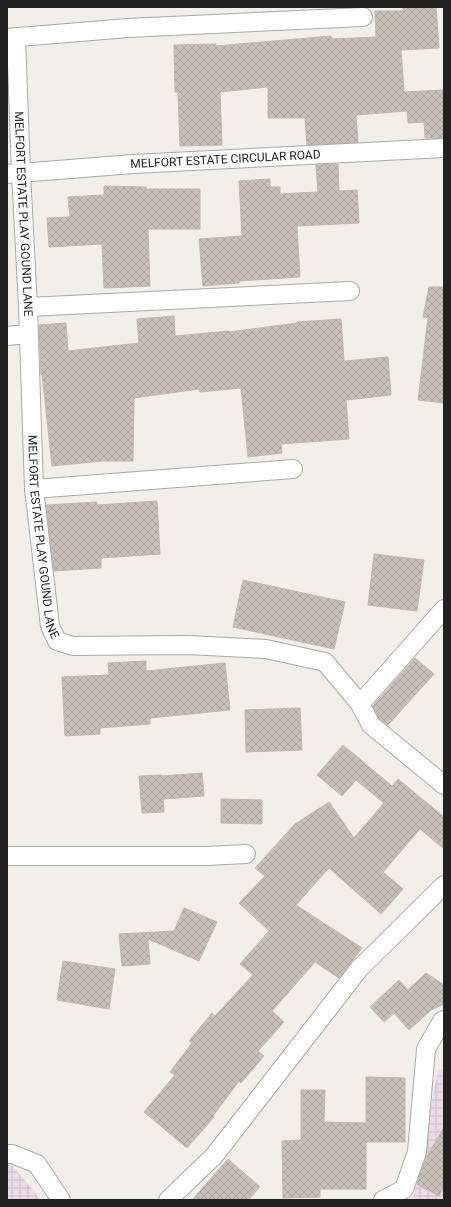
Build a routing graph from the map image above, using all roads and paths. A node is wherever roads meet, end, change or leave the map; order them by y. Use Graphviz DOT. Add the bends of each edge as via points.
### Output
graph roads {
  1 [pos="363,17"];
  2 [pos="12,38"];
  3 [pos="444,148"];
  4 [pos="14,174"];
  5 [pos="350,291"];
  6 [pos="28,307"];
  7 [pos="28,334"];
  8 [pos="7,336"];
  9 [pos="293,469"];
  10 [pos="34,489"];
  11 [pos="444,609"];
  12 [pos="360,704"];
  13 [pos="444,785"];
  14 [pos="246,854"];
  15 [pos="7,856"];
  16 [pos="444,885"];
  17 [pos="444,1020"];
  18 [pos="7,1154"];
  19 [pos="61,1200"];
  20 [pos="168,1200"];
  21 [pos="383,1200"];
  1 -- 2 [label="street" via="128,28"];
  2 -- 4 [label="street, MELFORT ESTATE PLAY GOUND LANE"];
  3 -- 4 [label="street, MELFORT ESTATE CIRCULAR ROAD" via="132,164"];
  4 -- 6 [label="street, MELFORT ESTATE PLAY GOUND LANE"];
  5 -- 6 [label="street"];
  6 -- 7 [label="street, MELFORT ESTATE PLAY GOUND LANE"];
  7 -- 8 [label="street"];
  7 -- 10 [label="street, MELFORT ESTATE PLAY GOUND LANE"];
  9 -- 10 [label="street"];
  10 -- 12 [label="street, MELFORT ESTATE PLAY GOUND LANE" via="50,626 57,641 72,646 188,645 266,648 326,662"];
  11 -- 12 [label="street"];
  12 -- 13 [label="street, MELFORT ESTATE PLAY GOUND LANE" via="371,725"];
  14 -- 15 [label="street"];
  16 -- 20 [label="street" via="359,969 214,1156"];
  17 -- 21 [label="street" via="426,1049 417,1152 404,1189"];
  18 -- 19 [label="street" via="37,1164"];
}
